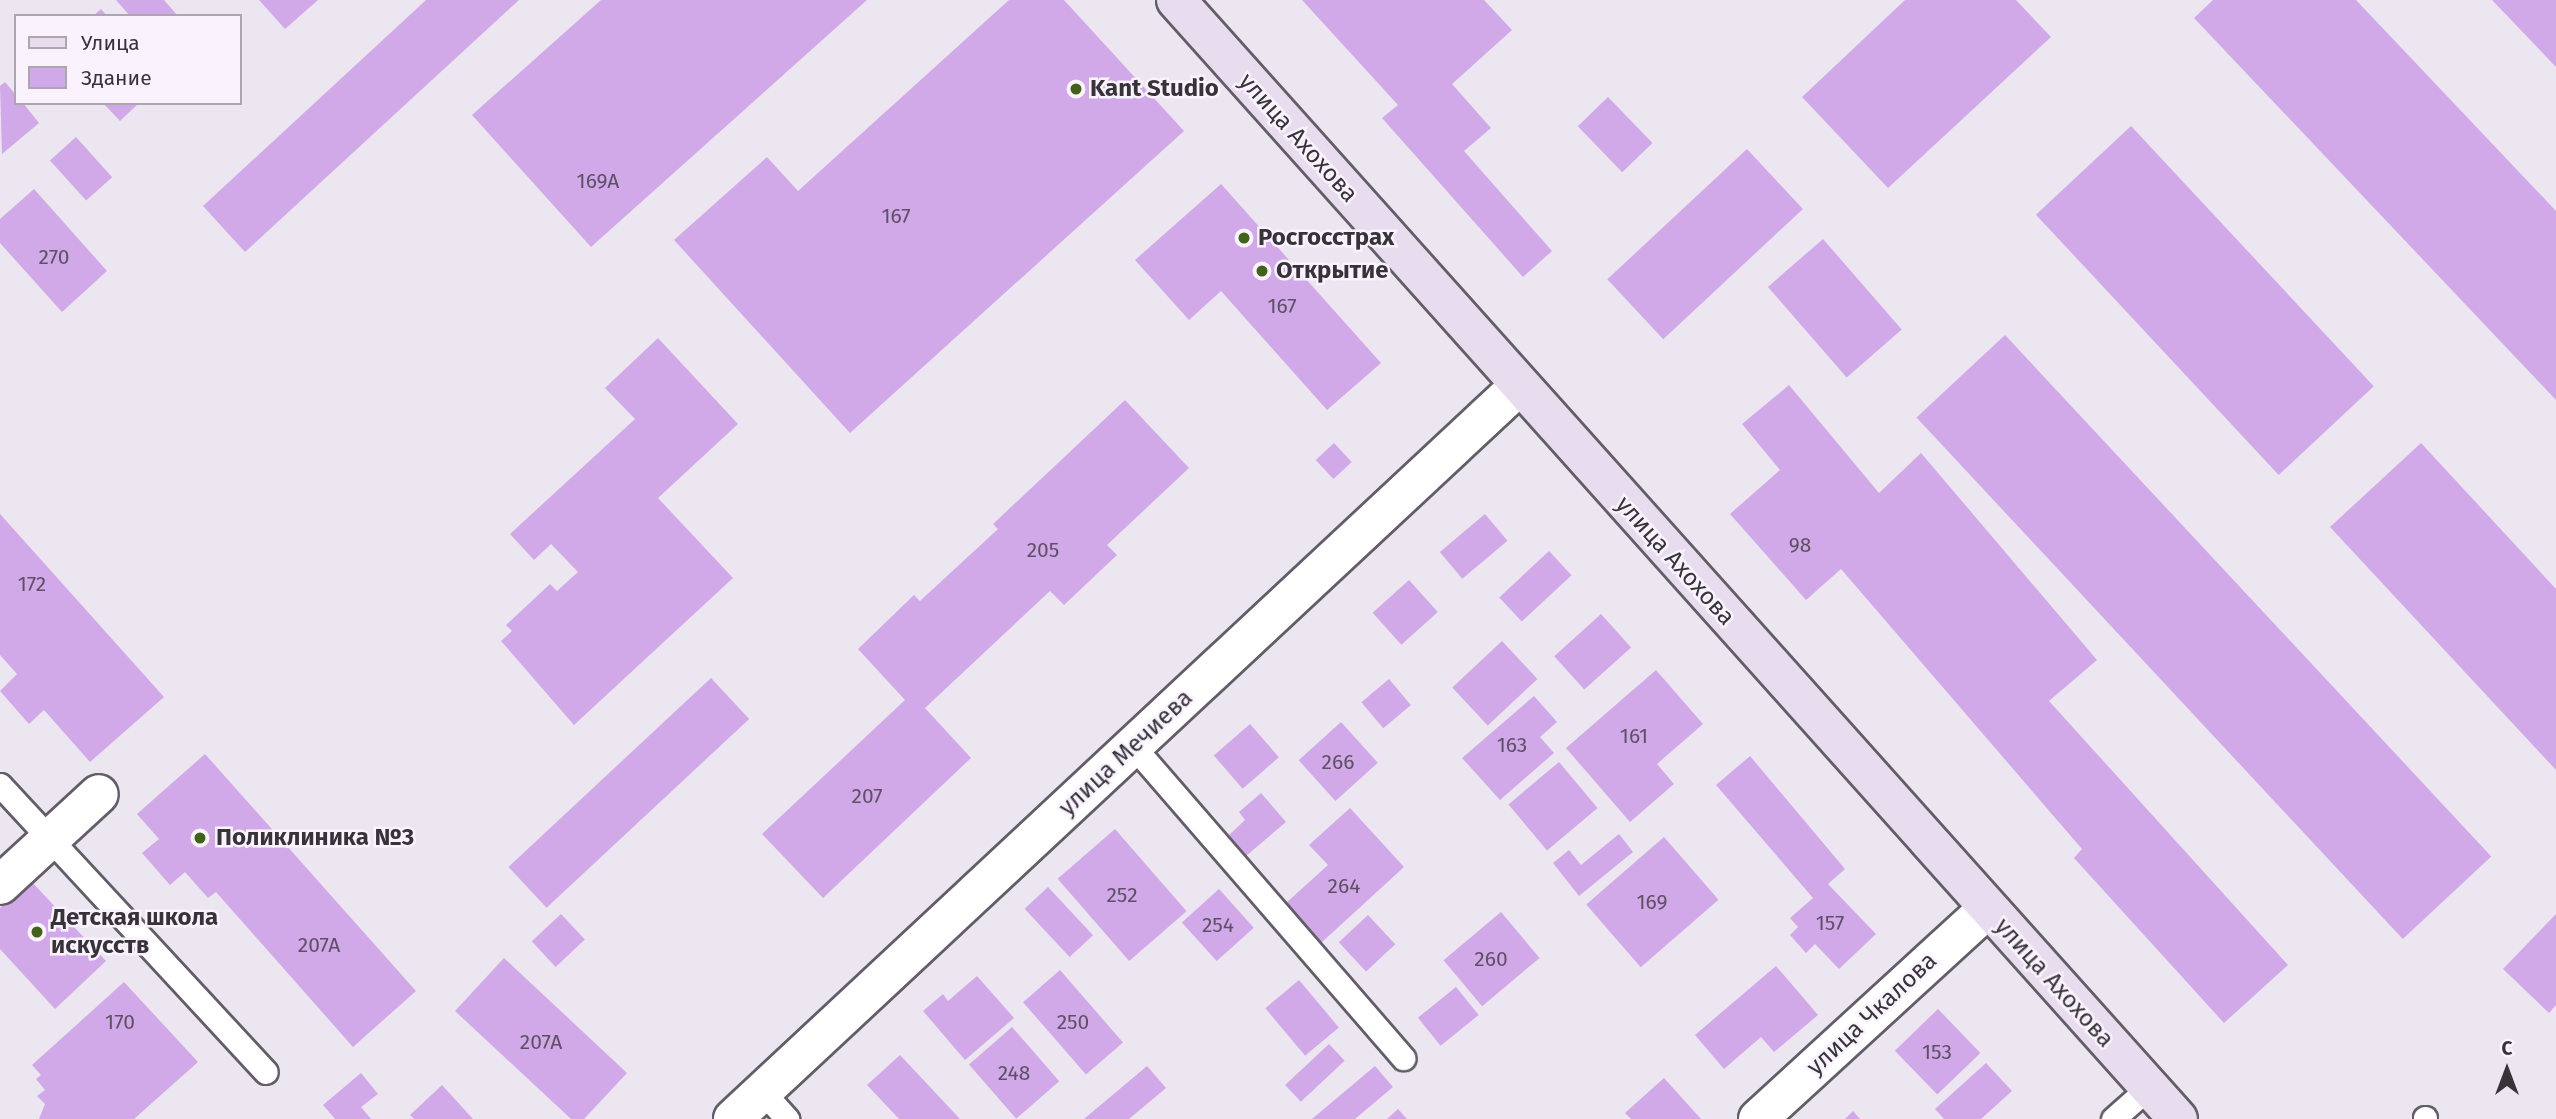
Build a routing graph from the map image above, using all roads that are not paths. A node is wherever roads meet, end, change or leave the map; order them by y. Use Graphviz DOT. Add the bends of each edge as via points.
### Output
graph roads {
  1 [pos="1175,0"];
  2 [pos="1519,386"];
  3 [pos="1133,746"];
  4 [pos="0,785"];
  5 [pos="99,794"];
  6 [pos="51,838"];
  7 [pos="0,885"];
  8 [pos="1987,909"];
  9 [pos="1403,1058"];
  10 [pos="266,1072"];
  11 [pos="2149,1087"];
  12 [pos="775,1105"];
  13 [pos="733,1119"];
  14 [pos="1758,1119"];
  15 [pos="2113,1119"];
  16 [pos="2178,1119"];
  1 -- 2 [label="main road, улица Ахохова"];
  2 -- 3 [label="street, улица Мечиева"];
  2 -- 8 [label="main road, улица Ахохова"];
  3 -- 9 [label="lane"];
  3 -- 12 [label="street, улица Мечиева"];
  4 -- 6 [label="lane"];
  5 -- 6 [label="street"];
  6 -- 7 [label="street"];
  6 -- 10 [label="lane"];
  8 -- 11 [label="main road, улица Ахохова"];
  8 -- 14 [label="street, улица Чкалова"];
  11 -- 15 [label="lane"];
  11 -- 16 [label="main road, улица Ахохова"];
  12 -- 13 [label="street, улица Мечиева"];
}
